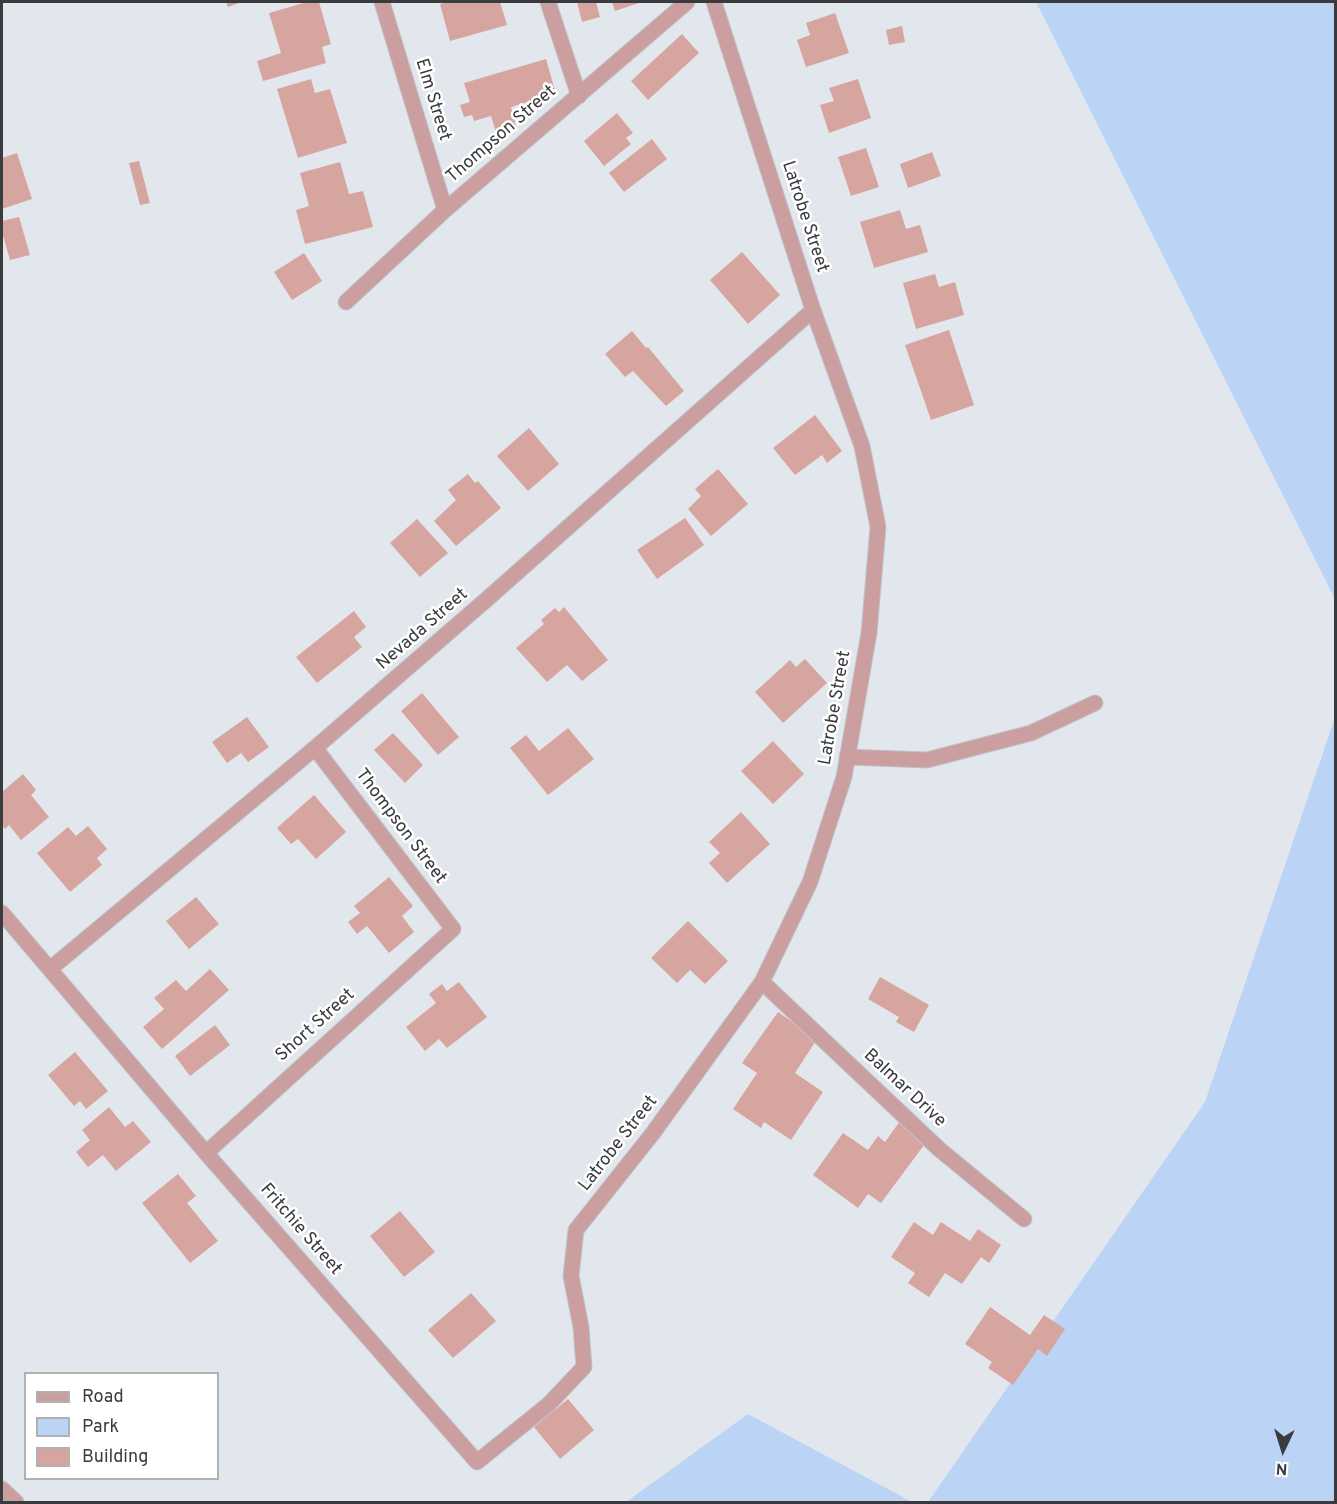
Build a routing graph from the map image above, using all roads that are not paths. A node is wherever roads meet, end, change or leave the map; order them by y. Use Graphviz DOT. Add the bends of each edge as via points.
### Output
graph roads {
  1 [pos="382,2"];
  2 [pos="548,2"];
  3 [pos="687,2"];
  4 [pos="714,2"];
  5 [pos="579,96"];
  6 [pos="445,210"];
  7 [pos="346,302"];
  8 [pos="813,310"];
  9 [pos="1095,703"];
  10 [pos="315,748"];
  11 [pos="847,757"];
  12 [pos="2,914"];
  13 [pos="453,929"];
  14 [pos="50,969"];
  15 [pos="762,982"];
  16 [pos="206,1153"];
  17 [pos="1024,1219"];
  18 [pos="584,1367"];
  19 [pos="2,1489"];
  20 [pos="16,1503"];
  1 -- 6 [label="street, Elm Street"];
  2 -- 5 [label="street"];
  3 -- 5 [label="street, Thompson Street"];
  4 -- 8 [label="street, Latrobe Street"];
  5 -- 6 [label="street, Thompson Street"];
  6 -- 7 [label="street, Thompson Street"];
  8 -- 10 [label="street, Nevada Street"];
  8 -- 11 [label="street, Latrobe Street" via="862,446 878,527 869,633"];
  9 -- 11 [label="street" via="1031,733 927,760"];
  10 -- 13 [label="street, Thompson Street"];
  10 -- 14 [label="street, Nevada Street"];
  11 -- 15 [label="street, Latrobe Street" via="810,882"];
  12 -- 14 [label="street, Fritchie Street"];
  13 -- 16 [label="street, Short Street"];
  14 -- 16 [label="street, Fritchie Street"];
  15 -- 17 [label="street, Balmar Drive" via="939,1149"];
  15 -- 18 [label="street, Latrobe Street" via="660,1124 576,1230 571,1276"];
  16 -- 18 [label="street, Fritchie Street" via="477,1462 549,1404"];
  19 -- 20 [label="street"];
}
